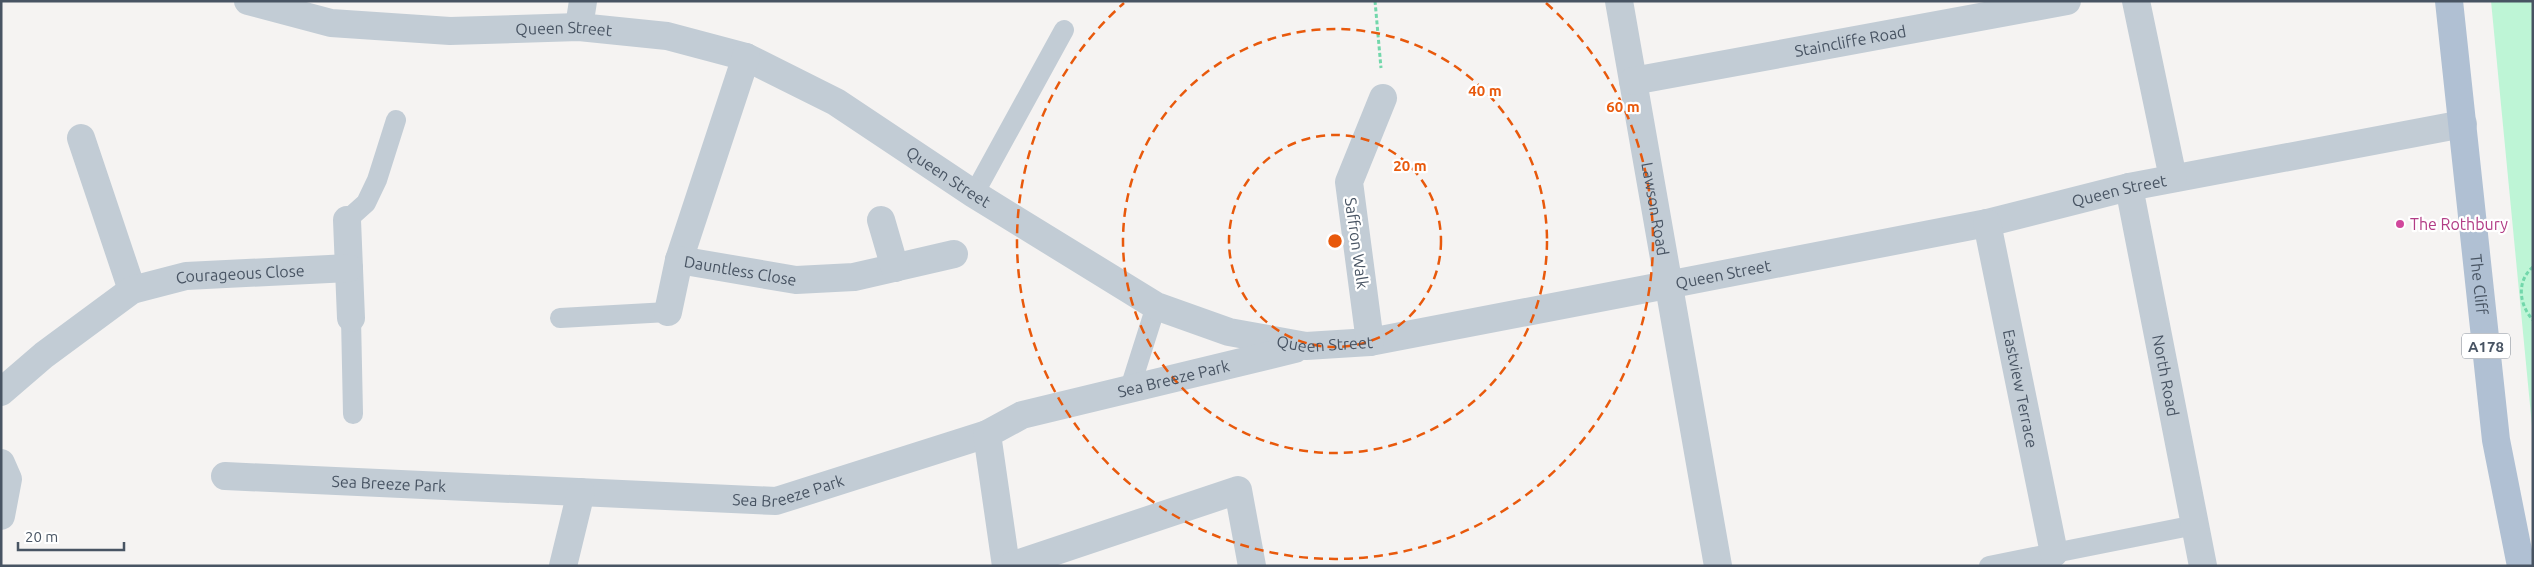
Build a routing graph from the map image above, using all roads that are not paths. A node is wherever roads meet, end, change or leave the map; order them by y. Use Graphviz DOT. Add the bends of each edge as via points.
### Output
graph roads {
  1 [pos="248,1"];
  2 [pos="1619,1"];
  3 [pos="2067,1"];
  4 [pos="2136,1"];
  5 [pos="2450,1"];
  6 [pos="581,14"];
  7 [pos="1064,30"];
  8 [pos="746,57"];
  9 [pos="1633,81"];
  10 [pos="1383,98"];
  11 [pos="396,120"];
  12 [pos="2463,124"];
  13 [pos="81,138"];
  14 [pos="2173,178"];
  15 [pos="2129,187"];
  16 [pos="974,194"];
  17 [pos="347,220"];
  18 [pos="881,220"];
  19 [pos="1987,223"];
  20 [pos="954,254"];
  21 [pos="679,260"];
  22 [pos="349,268"];
  23 [pos="895,268"];
  24 [pos="1667,285"];
  25 [pos="132,290"];
  26 [pos="1156,306"];
  27 [pos="668,312"];
  28 [pos="351,318"];
  29 [pos="560,318"];
  30 [pos="1370,342"];
  31 [pos="1306,346"];
  32 [pos="1130,388"];
  33 [pos="1,392"];
  34 [pos="353,414"];
  35 [pos="987,434"];
  36 [pos="1,463"];
  37 [pos="225,476"];
  38 [pos="581,492"];
  39 [pos="1,516"];
  40 [pos="2195,525"];
  41 [pos="2054,553"];
  42 [pos="563,566"];
  43 [pos="1006,566"];
  44 [pos="1011,566"];
  45 [pos="1252,566"];
  46 [pos="1718,566"];
  47 [pos="1989,566"];
  48 [pos="2203,566"];
  49 [pos="2521,566"];
  1 -- 6 [label="street, Queen Street" via="331,23 450,32"];
  2 -- 9 [label="street, Lawson Road"];
  3 -- 9 [label="street, Staincliffe Road"];
  4 -- 14 [label="street"];
  5 -- 12 [label="main road, The Cliff / A178"];
  6 -- 8 [label="street, Queen Street"];
  7 -- 16 [label="lane"];
  8 -- 16 [label="street, Queen Street" via="836,102"];
  8 -- 21 [label="street, Dauntless Close"];
  9 -- 24 [label="street, Lawson Road"];
  10 -- 30 [label="street, Saffron Walk" via="1349,182"];
  11 -- 17 [label="lane" via="378,180 366,202"];
  12 -- 14 [label="street, Queen Street"];
  12 -- 49 [label="main road, The Cliff / A178" via="2496,440"];
  13 -- 25 [label="street"];
  14 -- 15 [label="street, Queen Street"];
  15 -- 19 [label="street, Queen Street"];
  15 -- 40 [label="street, North Road"];
  16 -- 26 [label="street, Queen Street"];
  17 -- 22 [label="street"];
  18 -- 23 [label="street"];
  19 -- 24 [label="street, Queen Street"];
  19 -- 41 [label="street, Eastview Terrace"];
  20 -- 23 [label="street, Dauntless Close"];
  21 -- 23 [label="street, Dauntless Close" via="796,280 854,278"];
  21 -- 27 [label="street"];
  22 -- 25 [label="street, Courageous Close" via="186,276"];
  22 -- 28 [label="street"];
  24 -- 30 [label="street, Queen Street"];
  24 -- 46 [label="street, Lawson Road"];
  25 -- 33 [label="street, Courageous Close" via="44,355"];
  26 -- 31 [label="street, Queen Street" via="1229,332"];
  26 -- 32 [label="lane"];
  27 -- 29 [label="lane"];
  28 -- 34 [label="lane"];
  30 -- 31 [label="street, Queen Street"];
  31 -- 32 [label="street, Sea Breeze Park"];
  32 -- 35 [label="street, Sea Breeze Park" via="1022,415"];
  35 -- 38 [label="street, Sea Breeze Park" via="776,501"];
  35 -- 43 [label="street"];
  36 -- 39 [label="street" via="8,479"];
  37 -- 38 [label="street, Sea Breeze Park"];
  38 -- 42 [label="street"];
  40 -- 41 [label="lane"];
  40 -- 48 [label="street, North Road"];
  41 -- 47 [label="lane"];
  44 -- 45 [label="street" via="1238,490"];
}
